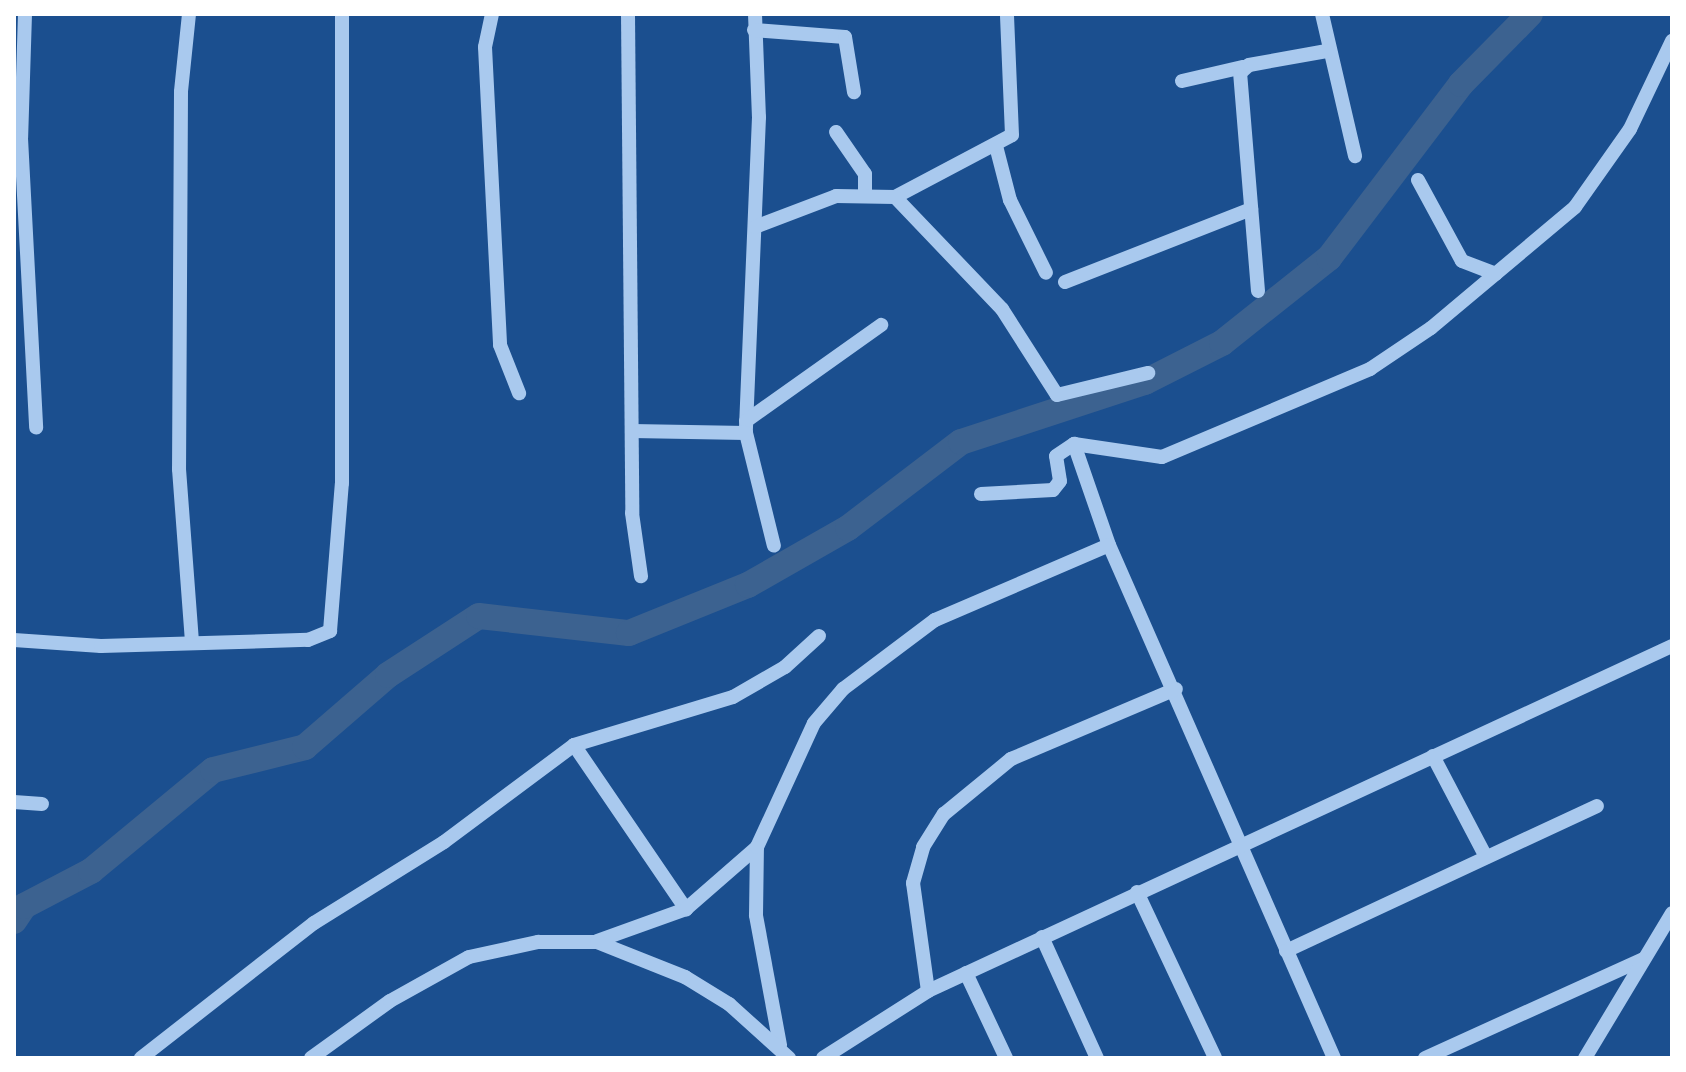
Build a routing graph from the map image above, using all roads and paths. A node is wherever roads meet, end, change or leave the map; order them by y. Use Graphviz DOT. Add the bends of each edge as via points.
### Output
graph roads {
  1 [pos="25,14"];
  2 [pos="189,14"];
  3 [pos="342,14"];
  4 [pos="492,14"];
  5 [pos="628,14"];
  6 [pos="755,14"];
  7 [pos="1007,14"];
  8 [pos="1322,14"];
  9 [pos="754,30"];
  10 [pos="1672,41"];
  11 [pos="1327,51"];
  12 [pos="1243,67"];
  13 [pos="1182,81"];
  14 [pos="854,92"];
  15 [pos="836,132"];
  16 [pos="996,146"];
  17 [pos="1355,156"];
  18 [pos="1418,180"];
  19 [pos="865,191"];
  20 [pos="895,197"];
  21 [pos="1251,209"];
  22 [pos="755,227"];
  23 [pos="21,243"];
  24 [pos="1046,273"];
  25 [pos="1496,274"];
  26 [pos="1065,282"];
  27 [pos="1258,291"];
  28 [pos="881,325"];
  29 [pos="1148,373"];
  30 [pos="519,393"];
  31 [pos="746,427"];
  32 [pos="36,428"];
  33 [pos="632,431"];
  34 [pos="1074,444"];
  35 [pos="981,494"];
  36 [pos="1109,545"];
  37 [pos="774,546"];
  38 [pos="641,576"];
  39 [pos="819,636"];
  40 [pos="14,640"];
  41 [pos="192,640"];
  42 [pos="1672,647"];
  43 [pos="1176,689"];
  44 [pos="574,745"];
  45 [pos="1433,756"];
  46 [pos="14,802"];
  47 [pos="42,804"];
  48 [pos="1597,806"];
  49 [pos="1238,844"];
  50 [pos="757,847"];
  51 [pos="1486,857"];
  52 [pos="1137,892"];
  53 [pos="686,909"];
  54 [pos="1672,913"];
  55 [pos="1042,937"];
  56 [pos="597,942"];
  57 [pos="1286,951"];
  58 [pos="1643,959"];
  59 [pos="966,973"];
  60 [pos="928,991"];
  61 [pos="780,1045"];
  62 [pos="316,1056"];
  63 [pos="141,1058"];
  64 [pos="789,1058"];
  65 [pos="823,1058"];
  66 [pos="1006,1058"];
  67 [pos="1097,1058"];
  68 [pos="1215,1058"];
  69 [pos="1334,1058"];
  70 [pos="1425,1058"];
  71 [pos="1585,1058"];
  1 -- 23 [label="street"];
  2 -- 41 [label="street" via="181,92 179,469"];
  3 -- 41 [label="street" via="342,483 334,622 308,640"];
  4 -- 30 [label="street" via="485,47 500,345"];
  5 -- 33 [label="street"];
  6 -- 9 [label="street"];
  7 -- 16 [label="street" via="1012,135"];
  8 -- 11 [label="street"];
  9 -- 14 [label="street" via="845,37"];
  9 -- 22 [label="street"];
  10 -- 25 [label="street" via="1602,176"];
  11 -- 12 [label="street"];
  11 -- 17 [label="street"];
  12 -- 13 [label="street"];
  12 -- 21 [label="street"];
  15 -- 19 [label="street" via="865,174"];
  16 -- 20 [label="street" via="967,154"];
  16 -- 24 [label="street" via="1010,200"];
  18 -- 25 [label="street" via="1462,261"];
  19 -- 20 [label="street"];
  19 -- 22 [label="street"];
  20 -- 29 [label="street" via="1002,309 1057,395"];
  21 -- 26 [label="street"];
  21 -- 27 [label="street"];
  22 -- 31 [label="street"];
  23 -- 32 [label="street"];
  25 -- 34 [label="street" via="1370,369 1205,441 1140,458"];
  28 -- 31 [label="street"];
  31 -- 33 [label="street"];
  31 -- 37 [label="street"];
  33 -- 38 [label="street"];
  34 -- 35 [label="street" via="1056,456 1060,481 1053,490"];
  34 -- 36 [label="street"];
  36 -- 43 [label="street"];
  36 -- 50 [label="street" via="935,620 843,689 787,769"];
  39 -- 44 [label="street" via="785,667 733,697"];
  40 -- 41 [label="street" via="101,646"];
  42 -- 45 [label="street"];
  43 -- 49 [label="street"];
  43 -- 60 [label="street" via="1011,759 944,814 923,847 913,883"];
  44 -- 53 [label="street"];
  44 -- 63 [label="street" via="444,842 314,923"];
  45 -- 49 [label="street"];
  45 -- 51 [label="street"];
  46 -- 47 [label="street"];
  48 -- 51 [label="street"];
  49 -- 52 [label="street"];
  49 -- 57 [label="street"];
  50 -- 53 [label="street"];
  50 -- 61 [label="street" via="756,915"];
  51 -- 57 [label="street"];
  52 -- 55 [label="street"];
  52 -- 68 [label="street"];
  53 -- 56 [label="street"];
  54 -- 58 [label="street"];
  55 -- 59 [label="street"];
  55 -- 67 [label="street"];
  56 -- 61 [label="street" via="685,977"];
  56 -- 62 [label="street" via="538,942 469,957"];
  57 -- 69 [label="street"];
  58 -- 70 [label="street"];
  58 -- 71 [label="street"];
  59 -- 60 [label="street"];
  59 -- 66 [label="street"];
  60 -- 65 [label="street"];
  61 -- 64 [label="street"];
}
